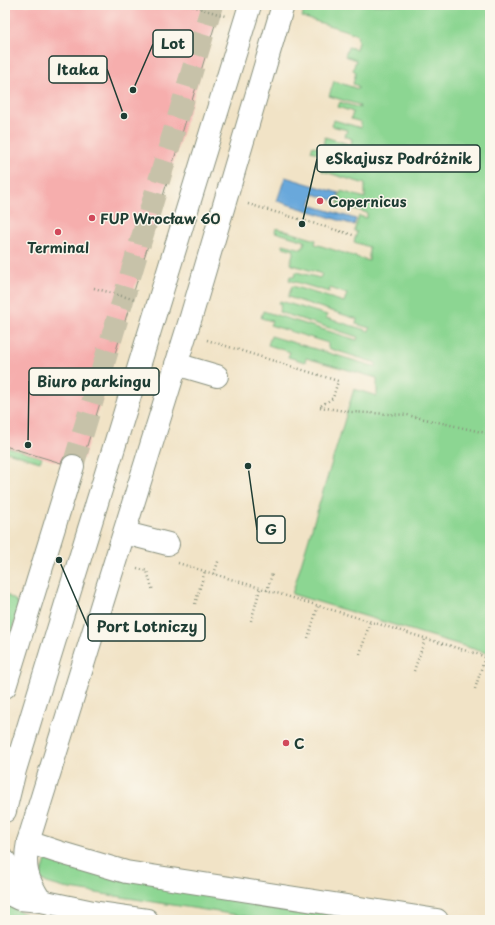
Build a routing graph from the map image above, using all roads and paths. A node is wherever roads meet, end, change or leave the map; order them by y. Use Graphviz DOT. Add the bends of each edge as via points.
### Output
graph roads {
  1 [pos="189,5"];
  2 [pos="250,5"];
  3 [pos="283,5"];
  4 [pos="232,18"];
  5 [pos="243,202"];
  6 [pos="353,235"];
  7 [pos="94,288"];
  8 [pos="138,301"];
  9 [pos="202,339"];
  10 [pos="176,364"];
  11 [pos="217,376"];
  12 [pos="490,434"];
  13 [pos="73,466"];
  14 [pos="125,533"];
  15 [pos="172,553"];
  16 [pos="219,559"];
  17 [pos="133,566"];
  18 [pos="205,571"];
  19 [pos="214,574"];
  20 [pos="272,574"];
  21 [pos="260,588"];
  22 [pos="153,591"];
  23 [pos="267,591"];
  24 [pos="195,604"];
  25 [pos="318,606"];
  26 [pos="251,621"];
  27 [pos="370,622"];
  28 [pos="308,638"];
  29 [pos="425,639"];
  30 [pos="360,654"];
  31 [pos="485,657"];
  32 [pos="490,658"];
  33 [pos="414,670"];
  34 [pos="5,687"];
  35 [pos="475,689"];
  36 [pos="5,811"];
  37 [pos="28,842"];
  38 [pos="5,862"];
  39 [pos="5,892"];
  40 [pos="41,901"];
  41 [pos="147,920"];
  42 [pos="436,920"];
  1 -- 4 [label="path"];
  2 -- 36 [label="lane" via="63,612"];
  3 -- 10 [label="lane"];
  5 -- 6 [label="path"];
  7 -- 8 [label="path"];
  9 -- 12 [label="path" via="338,381 333,398 319,407 351,412 407,415"];
  10 -- 11 [label="lane"];
  10 -- 14 [label="lane"];
  13 -- 34 [label="lane"];
  14 -- 15 [label="lane"];
  14 -- 37 [label="lane"];
  15 -- 18 [label="path"];
  16 -- 19 [label="path"];
  17 -- 22 [label="path" via="147,571"];
  18 -- 19 [label="path"];
  18 -- 24 [label="path"];
  19 -- 21 [label="path"];
  20 -- 23 [label="path"];
  21 -- 23 [label="path"];
  21 -- 26 [label="path"];
  23 -- 25 [label="path"];
  25 -- 27 [label="path"];
  25 -- 28 [label="path"];
  27 -- 29 [label="path"];
  27 -- 30 [label="path"];
  29 -- 31 [label="path"];
  29 -- 33 [label="path"];
  31 -- 32 [label="path"];
  31 -- 35 [label="path"];
  37 -- 40 [label="lane" via="26,872 32,888"];
  37 -- 42 [label="lane" via="126,872"];
  38 -- 40 [label="lane" via="11,875 22,888"];
  39 -- 40 [label="lane" via="19,899"];
  40 -- 41 [label="lane"];
}
